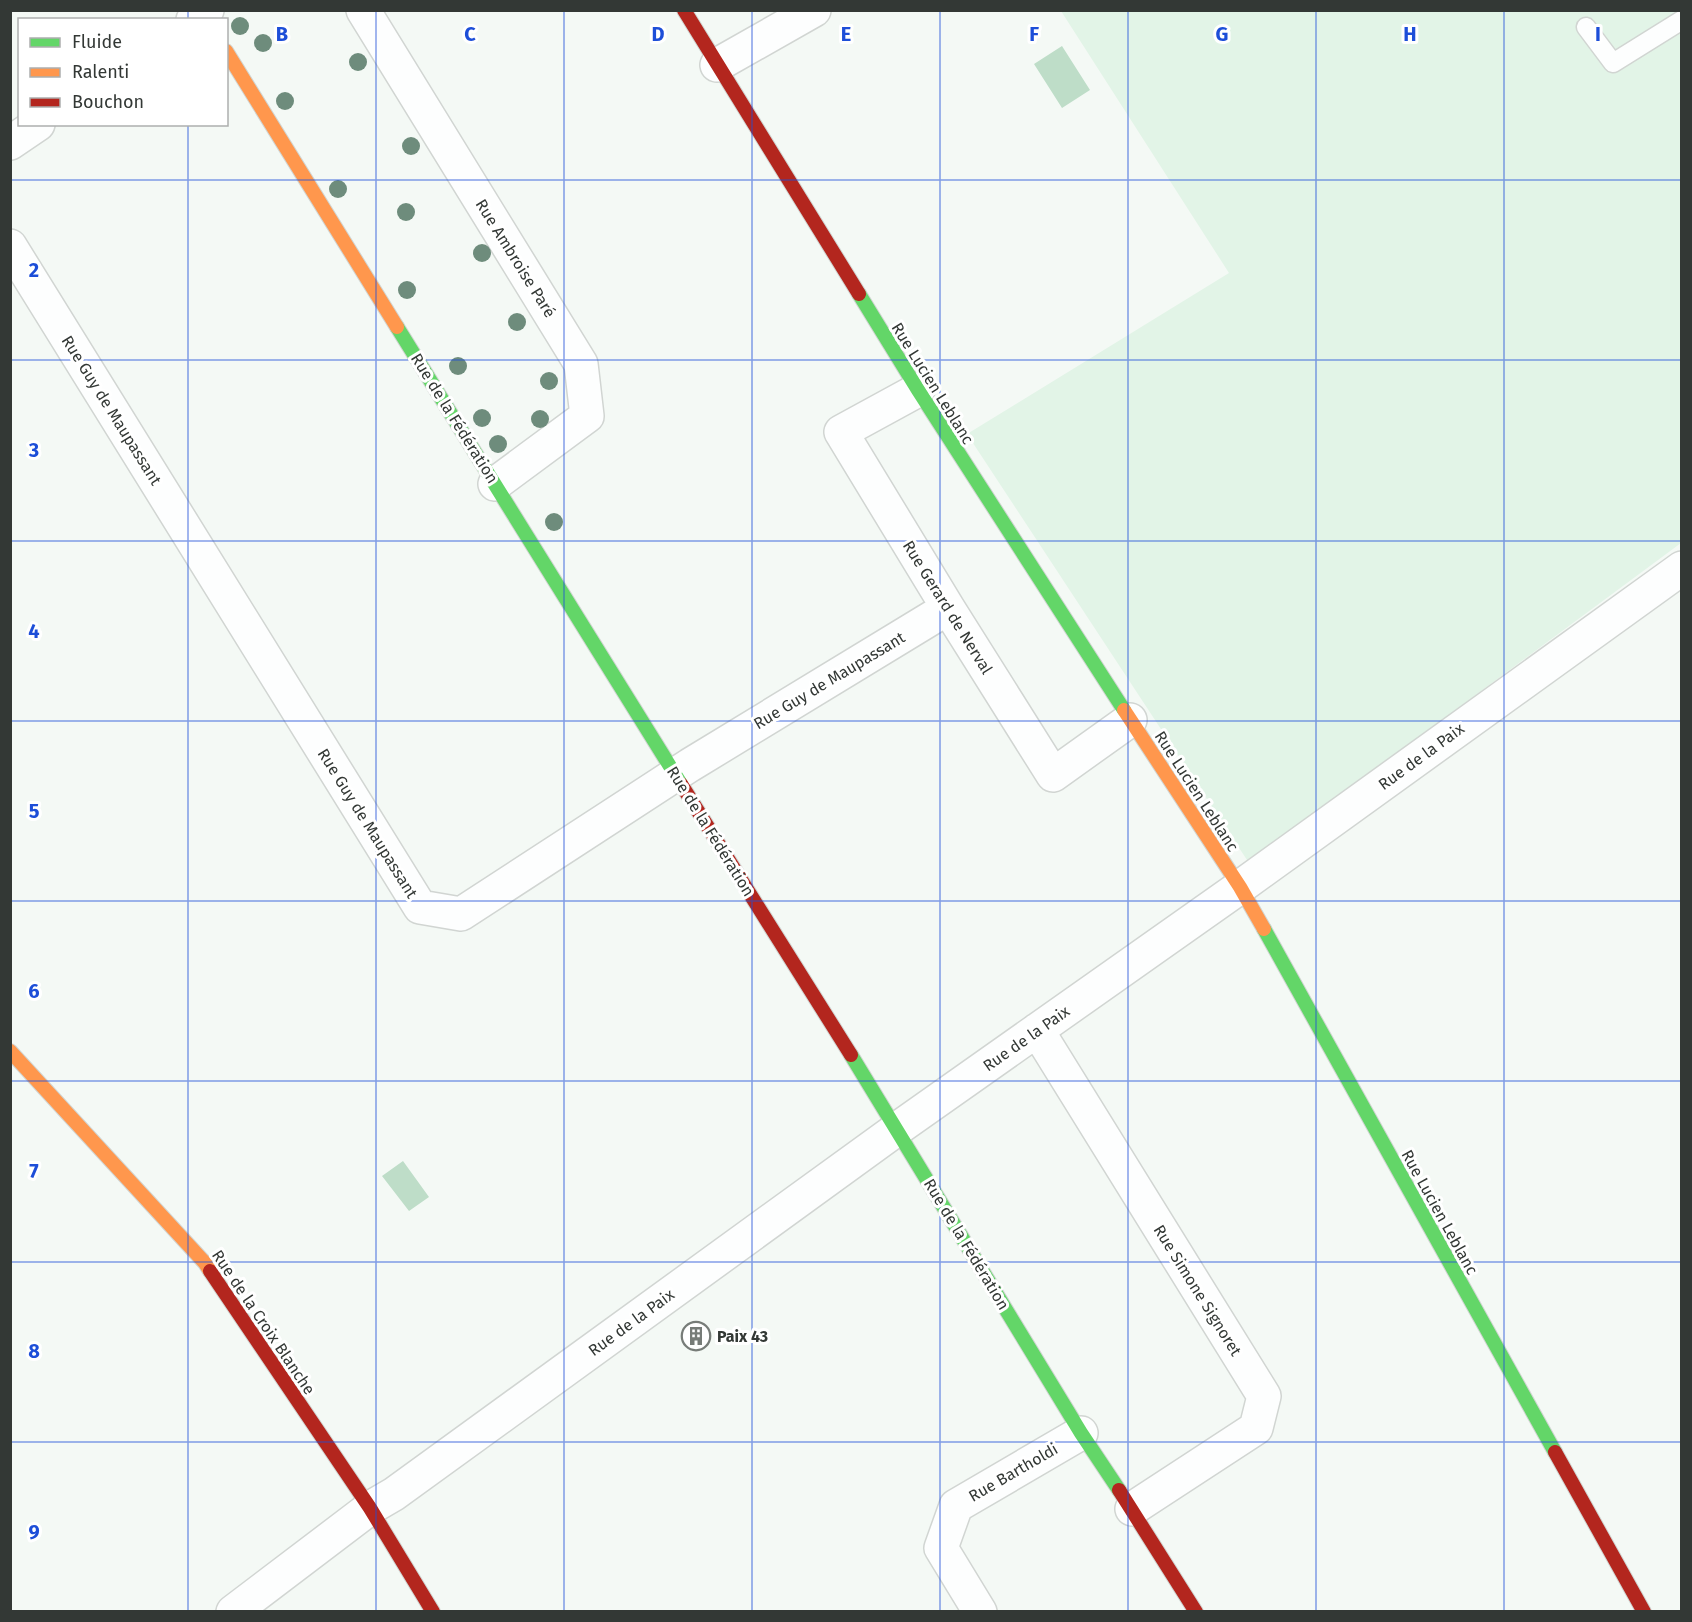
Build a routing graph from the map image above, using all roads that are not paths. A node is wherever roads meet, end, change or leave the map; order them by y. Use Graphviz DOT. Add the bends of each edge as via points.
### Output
graph roads {
  1 [pos="363,10"];
  2 [pos="684,10"];
  3 [pos="814,10"];
  4 [pos="1682,20"];
  5 [pos="1586,27"];
  6 [pos="228,54"];
  7 [pos="717,65"];
  8 [pos="35,126"];
  9 [pos="10,143"];
  10 [pos="10,246"];
  11 [pos="918,390"];
  12 [pos="495,484"];
  13 [pos="1682,568"];
  14 [pos="948,608"];
  15 [pos="1130,720"];
  16 [pos="675,774"];
  17 [pos="1240,887"];
  18 [pos="1037,1030"];
  19 [pos="10,1051"];
  20 [pos="897,1129"];
  21 [pos="1081,1433"];
  22 [pos="370,1508"];
  23 [pos="1132,1509"];
  24 [pos="233,1611"];
  25 [pos="433,1611"];
  26 [pos="980,1611"];
  27 [pos="1196,1611"];
  28 [pos="1644,1611"];
  1 -- 12 [label="street, Rue Ambroise Paré" via="581,364 587,416"];
  2 -- 7 [label="street, Rue Lucien Leblanc"];
  3 -- 7 [label="street"];
  4 -- 5 [label="lane" via="1613,63"];
  6 -- 12 [label="street, Rue de la Fédération"];
  7 -- 11 [label="street, Rue Lucien Leblanc"];
  8 -- 9 [label="street"];
  10 -- 16 [label="street, Rue Guy de Maupassant" via="420,907 461,914"];
  11 -- 14 [label="street, Rue Gerard de Nerval" via="842,432"];
  11 -- 15 [label="street, Rue Lucien Leblanc"];
  12 -- 16 [label="street, Rue de la Fédération"];
  13 -- 17 [label="street, Rue de la Paix"];
  14 -- 15 [label="street, Rue Gerard de Nerval" via="1053,775"];
  14 -- 16 [label="street, Rue Guy de Maupassant"];
  15 -- 17 [label="street, Rue Lucien Leblanc"];
  16 -- 20 [label="street, Rue de la Fédération"];
  17 -- 18 [label="street, Rue de la Paix"];
  17 -- 28 [label="street, Rue Lucien Leblanc"];
  18 -- 20 [label="street, Rue de la Paix"];
  18 -- 23 [label="street, Rue Simone Signoret" via="1264,1396 1256,1428"];
  19 -- 22 [label="street, Rue de la Croix Blanche" via="205,1263"];
  20 -- 21 [label="street, Rue de la Fédération"];
  20 -- 22 [label="street, Rue de la Paix"];
  21 -- 23 [label="street, Rue de la Fédération"];
  21 -- 26 [label="street, Rue Bartholdi" via="956,1506 941,1548"];
  22 -- 24 [label="street, Rue de la Paix"];
  22 -- 25 [label="street, Rue de la Croix Blanche"];
  23 -- 27 [label="street, Rue de la Fédération"];
}
